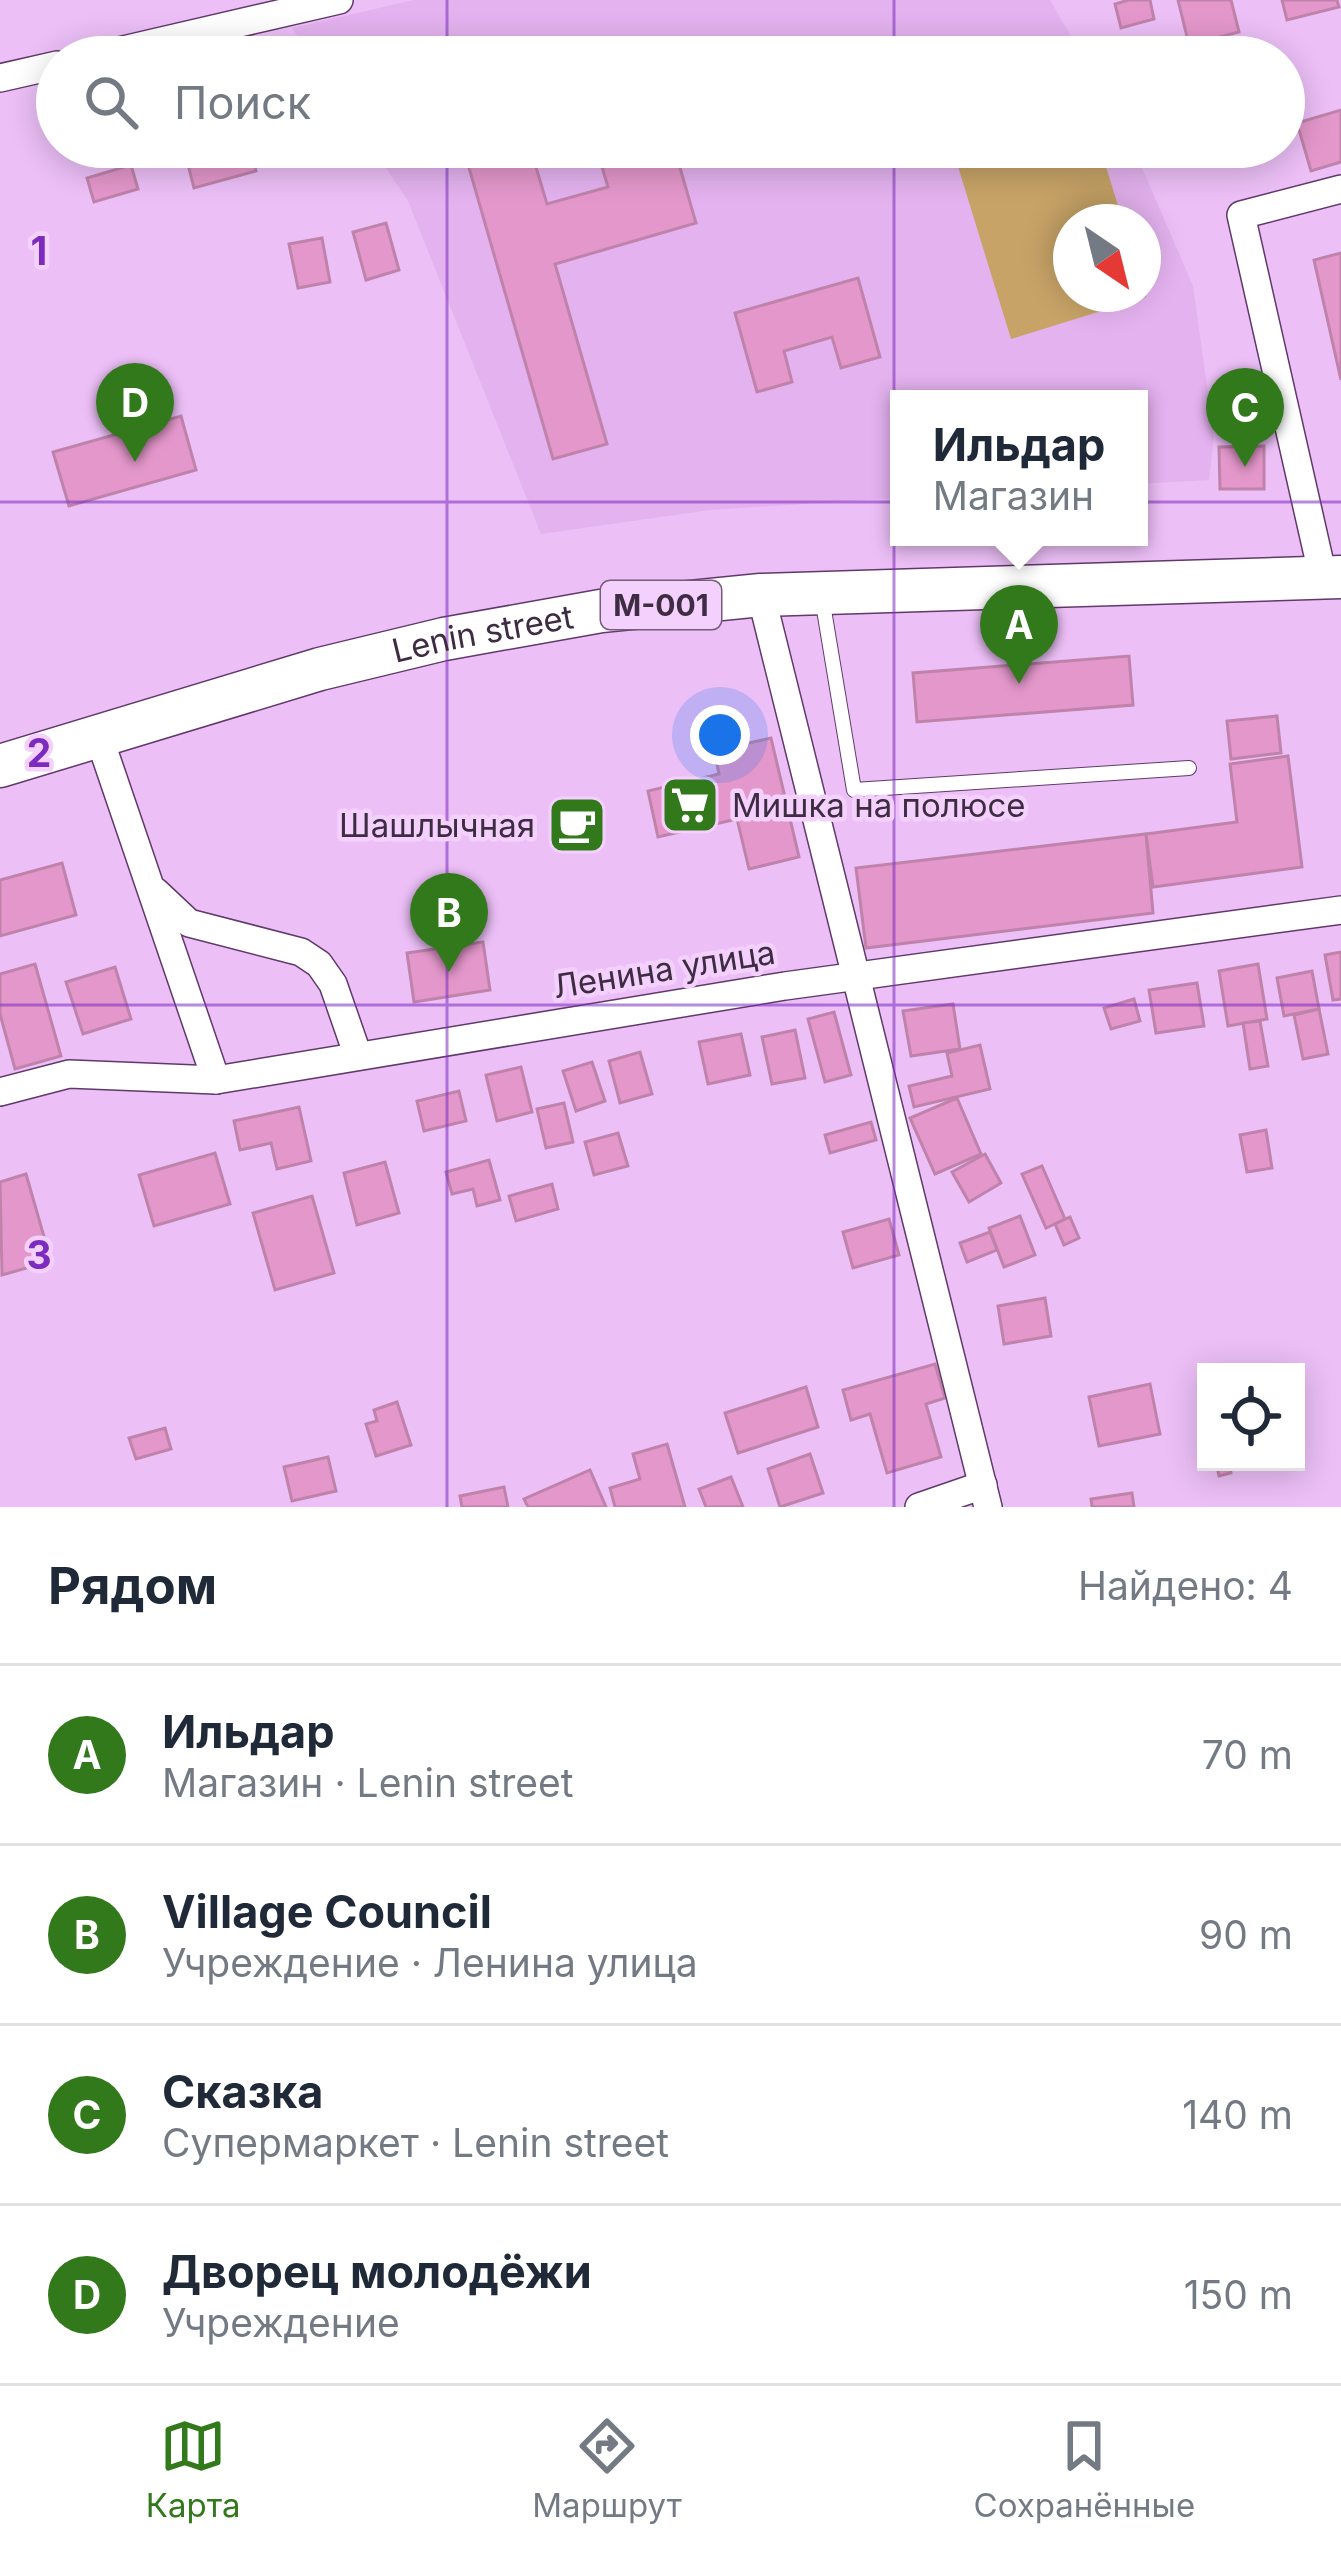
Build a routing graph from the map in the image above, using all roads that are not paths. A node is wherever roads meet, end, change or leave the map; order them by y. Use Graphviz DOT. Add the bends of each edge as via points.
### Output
graph roads {
  1 [pos="340,0"];
  2 [pos="184,36"];
  3 [pos="36,70"];
  4 [pos="0,79"];
  5 [pos="1341,189"];
  6 [pos="1332,577"];
  7 [pos="821,593"];
  8 [pos="761,595"];
  9 [pos="99,737"];
  10 [pos="0,766"];
  11 [pos="1189,768"];
  12 [pos="154,890"];
  13 [pos="1341,910"];
  14 [pos="852,976"];
  15 [pos="358,1056"];
  16 [pos="216,1080"];
  17 [pos="0,1092"];
  18 [pos="985,1496"];
  19 [pos="919,1507"];
  1 -- 2 [label="street"];
  3 -- 4 [label="street"];
  5 -- 6 [label="street" via="1240,215"];
  6 -- 7 [label="main road, Lenin street / М-001"];
  7 -- 8 [label="main road, Lenin street / М-001"];
  7 -- 11 [label="lane" via="854,790"];
  8 -- 9 [label="main road, Lenin street / М-001" via="601,611 444,639"];
  8 -- 14 [label="street"];
  9 -- 10 [label="main road, Lenin street / М-001"];
  9 -- 12 [label="street"];
  12 -- 15 [label="street" via="189,923 320,964"];
  12 -- 16 [label="street"];
  13 -- 14 [label="street, Ленина улица"];
  14 -- 15 [label="street, Ленина улица"];
  14 -- 18 [label="street"];
  15 -- 16 [label="street, Ленина улица"];
  16 -- 17 [label="street, Ленина улица" via="69,1074"];
  18 -- 19 [label="street"];
}
